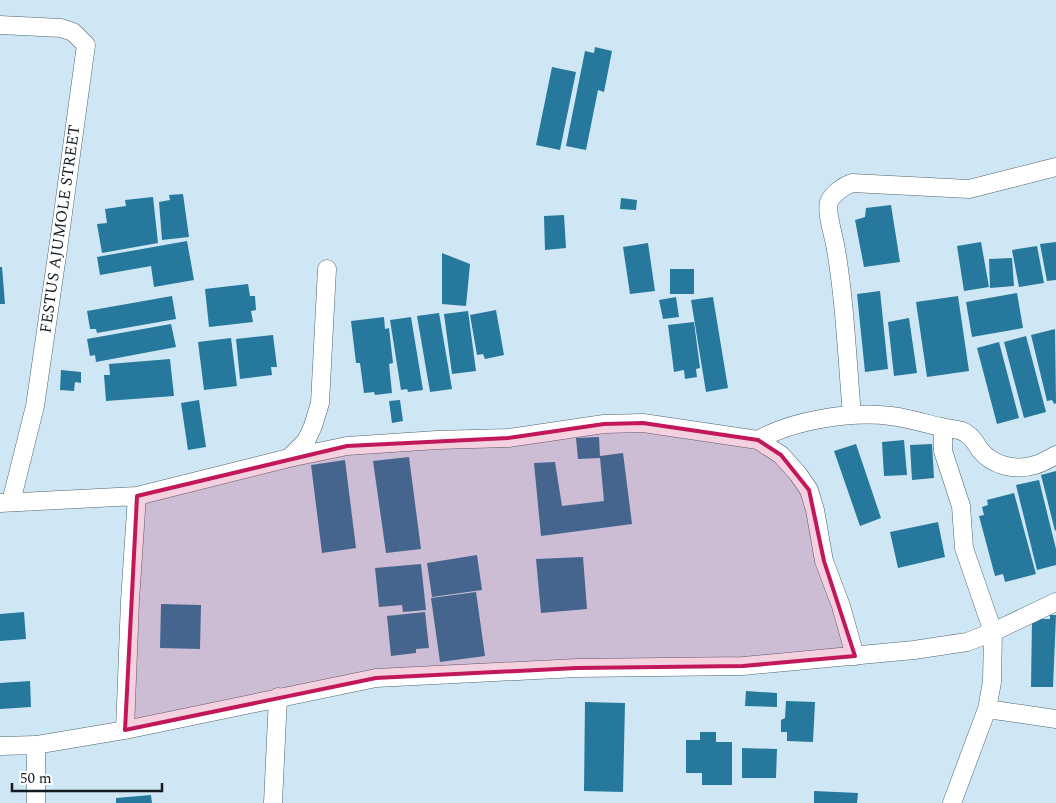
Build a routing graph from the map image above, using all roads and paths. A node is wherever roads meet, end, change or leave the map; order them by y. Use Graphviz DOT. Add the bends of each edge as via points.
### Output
graph roads {
  1 [pos="0,25"];
  2 [pos="1056,167"];
  3 [pos="327,269"];
  4 [pos="852,415"];
  5 [pos="943,428"];
  6 [pos="758,440"];
  7 [pos="1056,455"];
  8 [pos="289,458"];
  9 [pos="137,496"];
  10 [pos="5,503"];
  11 [pos="1056,602"];
  12 [pos="993,632"];
  13 [pos="855,656"];
  14 [pos="278,697"];
  15 [pos="986,709"];
  16 [pos="1056,719"];
  17 [pos="125,730"];
  18 [pos="0,746"];
  19 [pos="36,746"];
  20 [pos="36,803"];
  21 [pos="273,803"];
  22 [pos="952,803"];
  1 -- 10 [label="street, FESTUS AJUMOLE STREET" via="61,28 73,32 86,45 35,406"];
  2 -- 4 [label="street" via="969,189 852,183 829,202 839,268"];
  3 -- 8 [label="street" via="320,403 306,441"];
  4 -- 5 [label="street" via="892,416"];
  4 -- 6 [label="street" via="787,427"];
  5 -- 7 [label="street" via="971,437 992,462 1004,466 1035,466"];
  5 -- 12 [label="street" via="943,451 962,506 964,548"];
  6 -- 8 [label="street" via="643,423 604,424 508,438 347,446"];
  6 -- 13 [label="street" via="781,455 809,490 824,560"];
  8 -- 9 [label="street"];
  9 -- 10 [label="street"];
  9 -- 17 [label="street"];
  11 -- 12 [label="street"];
  12 -- 13 [label="street" via="967,642"];
  12 -- 15 [label="street" via="992,682"];
  13 -- 14 [label="street" via="743,666 576,668 376,678"];
  14 -- 17 [label="street"];
  14 -- 21 [label="street"];
  15 -- 16 [label="street"];
  15 -- 22 [label="street"];
  17 -- 19 [label="street"];
  18 -- 19 [label="street"];
  19 -- 20 [label="street"];
}
